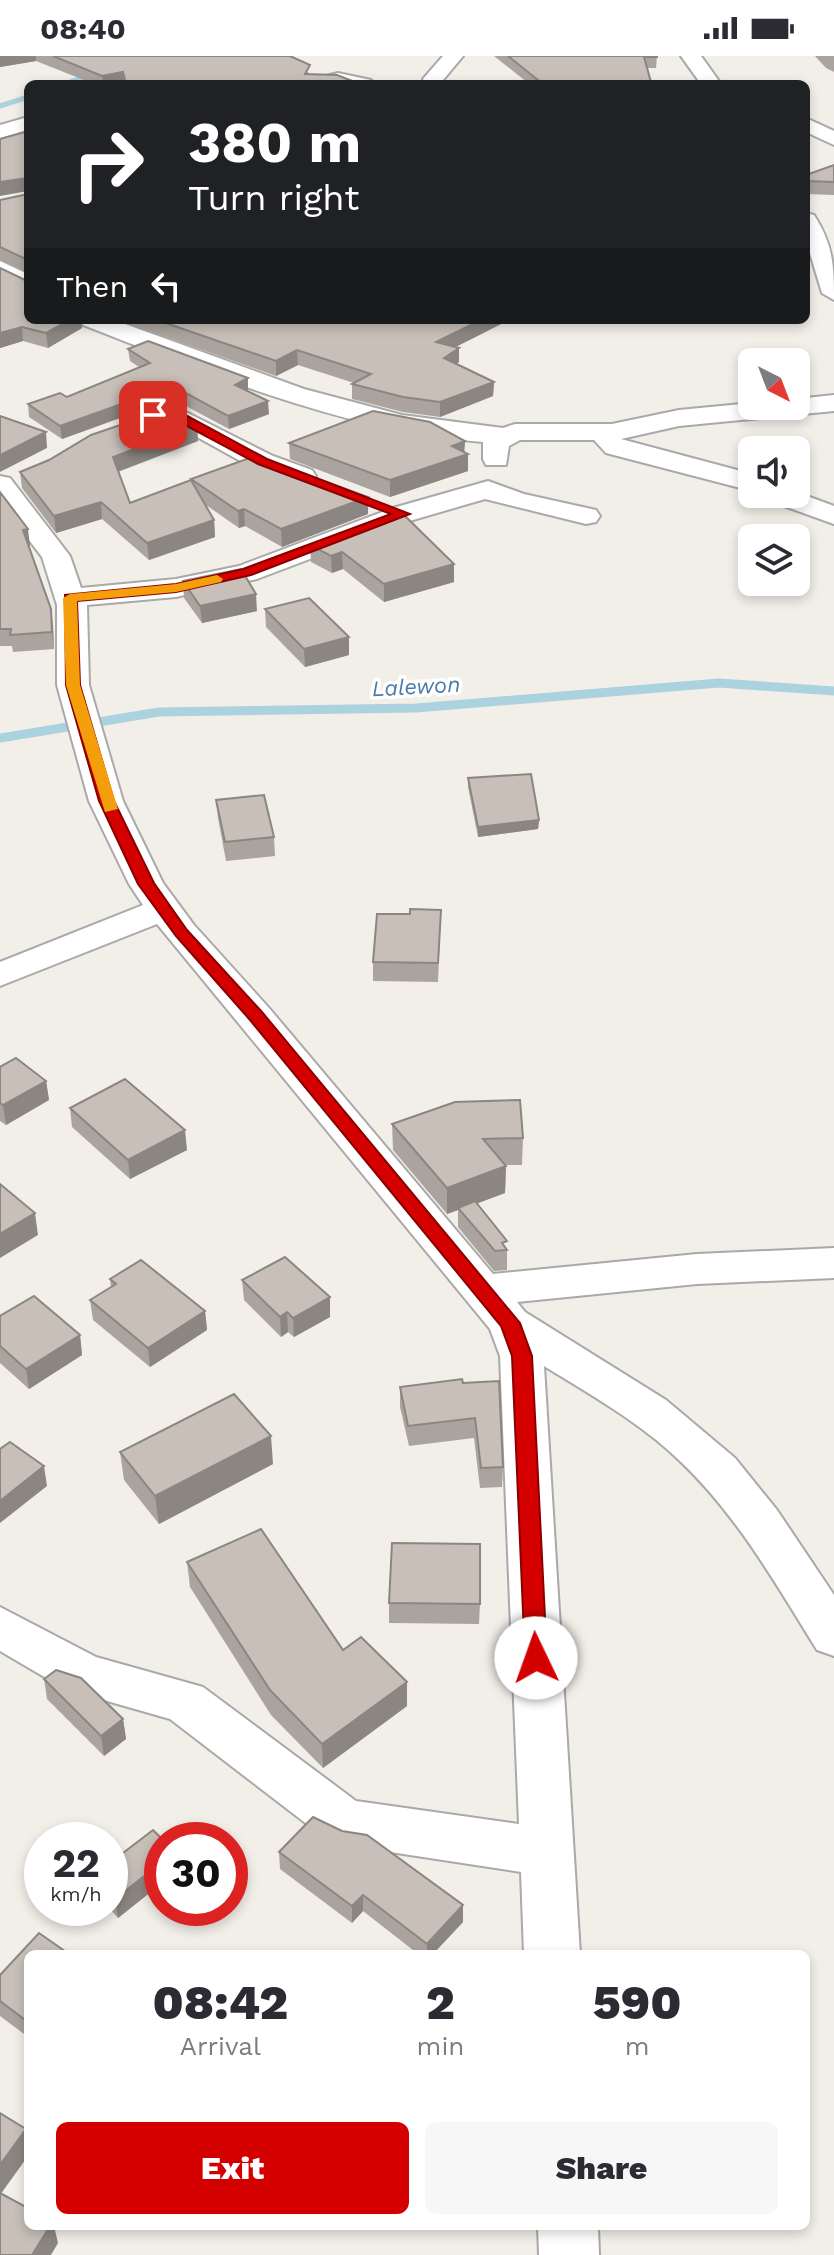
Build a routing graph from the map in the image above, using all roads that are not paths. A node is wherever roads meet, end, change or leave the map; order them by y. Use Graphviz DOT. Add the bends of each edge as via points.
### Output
graph roads {
  1 [pos="453,56"];
  2 [pos="691,56"];
  3 [pos="433,80"];
  4 [pos="708,80"];
  5 [pos="810,126"];
  6 [pos="810,131"];
  7 [pos="832,136"];
  8 [pos="810,224"];
  9 [pos="810,228"];
  10 [pos="834,233"];
  11 [pos="834,293"];
  12 [pos="103,324"];
  13 [pos="834,403"];
  14 [pos="124,429"];
  15 [pos="435,430"];
  16 [pos="612,432"];
  17 [pos="504,436"];
  18 [pos="738,479"];
  19 [pos="8,481"];
  20 [pos="492,481"];
  21 [pos="331,486"];
  22 [pos="370,500"];
  23 [pos="810,507"];
  24 [pos="403,514"];
  25 [pos="586,516"];
  26 [pos="834,516"];
  27 [pos="70,598"];
  28 [pos="164,909"];
  29 [pos="0,975"];
  30 [pos="834,1263"];
  31 [pos="496,1306"];
  32 [pos="0,1627"];
  33 [pos="834,1636"];
  34 [pos="546,1852"];
  35 [pos="552,1950"];
  36 [pos="568,2230"];
  37 [pos="569,2255"];
  1 -- 3 [label="street"];
  2 -- 4 [label="street"];
  5 -- 7 [label="street"];
  6 -- 7 [label="street"];
  8 -- 10 [label="street"];
  9 -- 11 [label="street"];
  12 -- 15 [label="street" via="257,379"];
  13 -- 16 [label="street" via="679,418"];
  14 -- 21 [label="street" via="153,415 174,414 263,462"];
  15 -- 17 [label="street"];
  15 -- 20 [label="street"];
  16 -- 17 [label="street"];
  16 -- 18 [label="street" via="607,440 615,447"];
  17 -- 20 [label="street" via="496,443"];
  19 -- 27 [label="street" via="56,556"];
  20 -- 24 [label="street"];
  20 -- 25 [label="street" via="500,499 554,505"];
  22 -- 24 [label="street"];
  23 -- 26 [label="street"];
  24 -- 27 [label="street" via="247,573 176,588"];
  27 -- 28 [label="street" via="73,685 106,801 146,884"];
  28 -- 29 [label="street"];
  28 -- 31 [label="street"];
  30 -- 31 [label="street" via="697,1269"];
  31 -- 33 [label="street" via="669,1426 721,1473 773,1540"];
  31 -- 34 [label="street" via="522,1356"];
  32 -- 34 [label="street" via="83,1674 185,1702 344,1822"];
  34 -- 35 [label="street"];
  36 -- 37 [label="street"];
}
